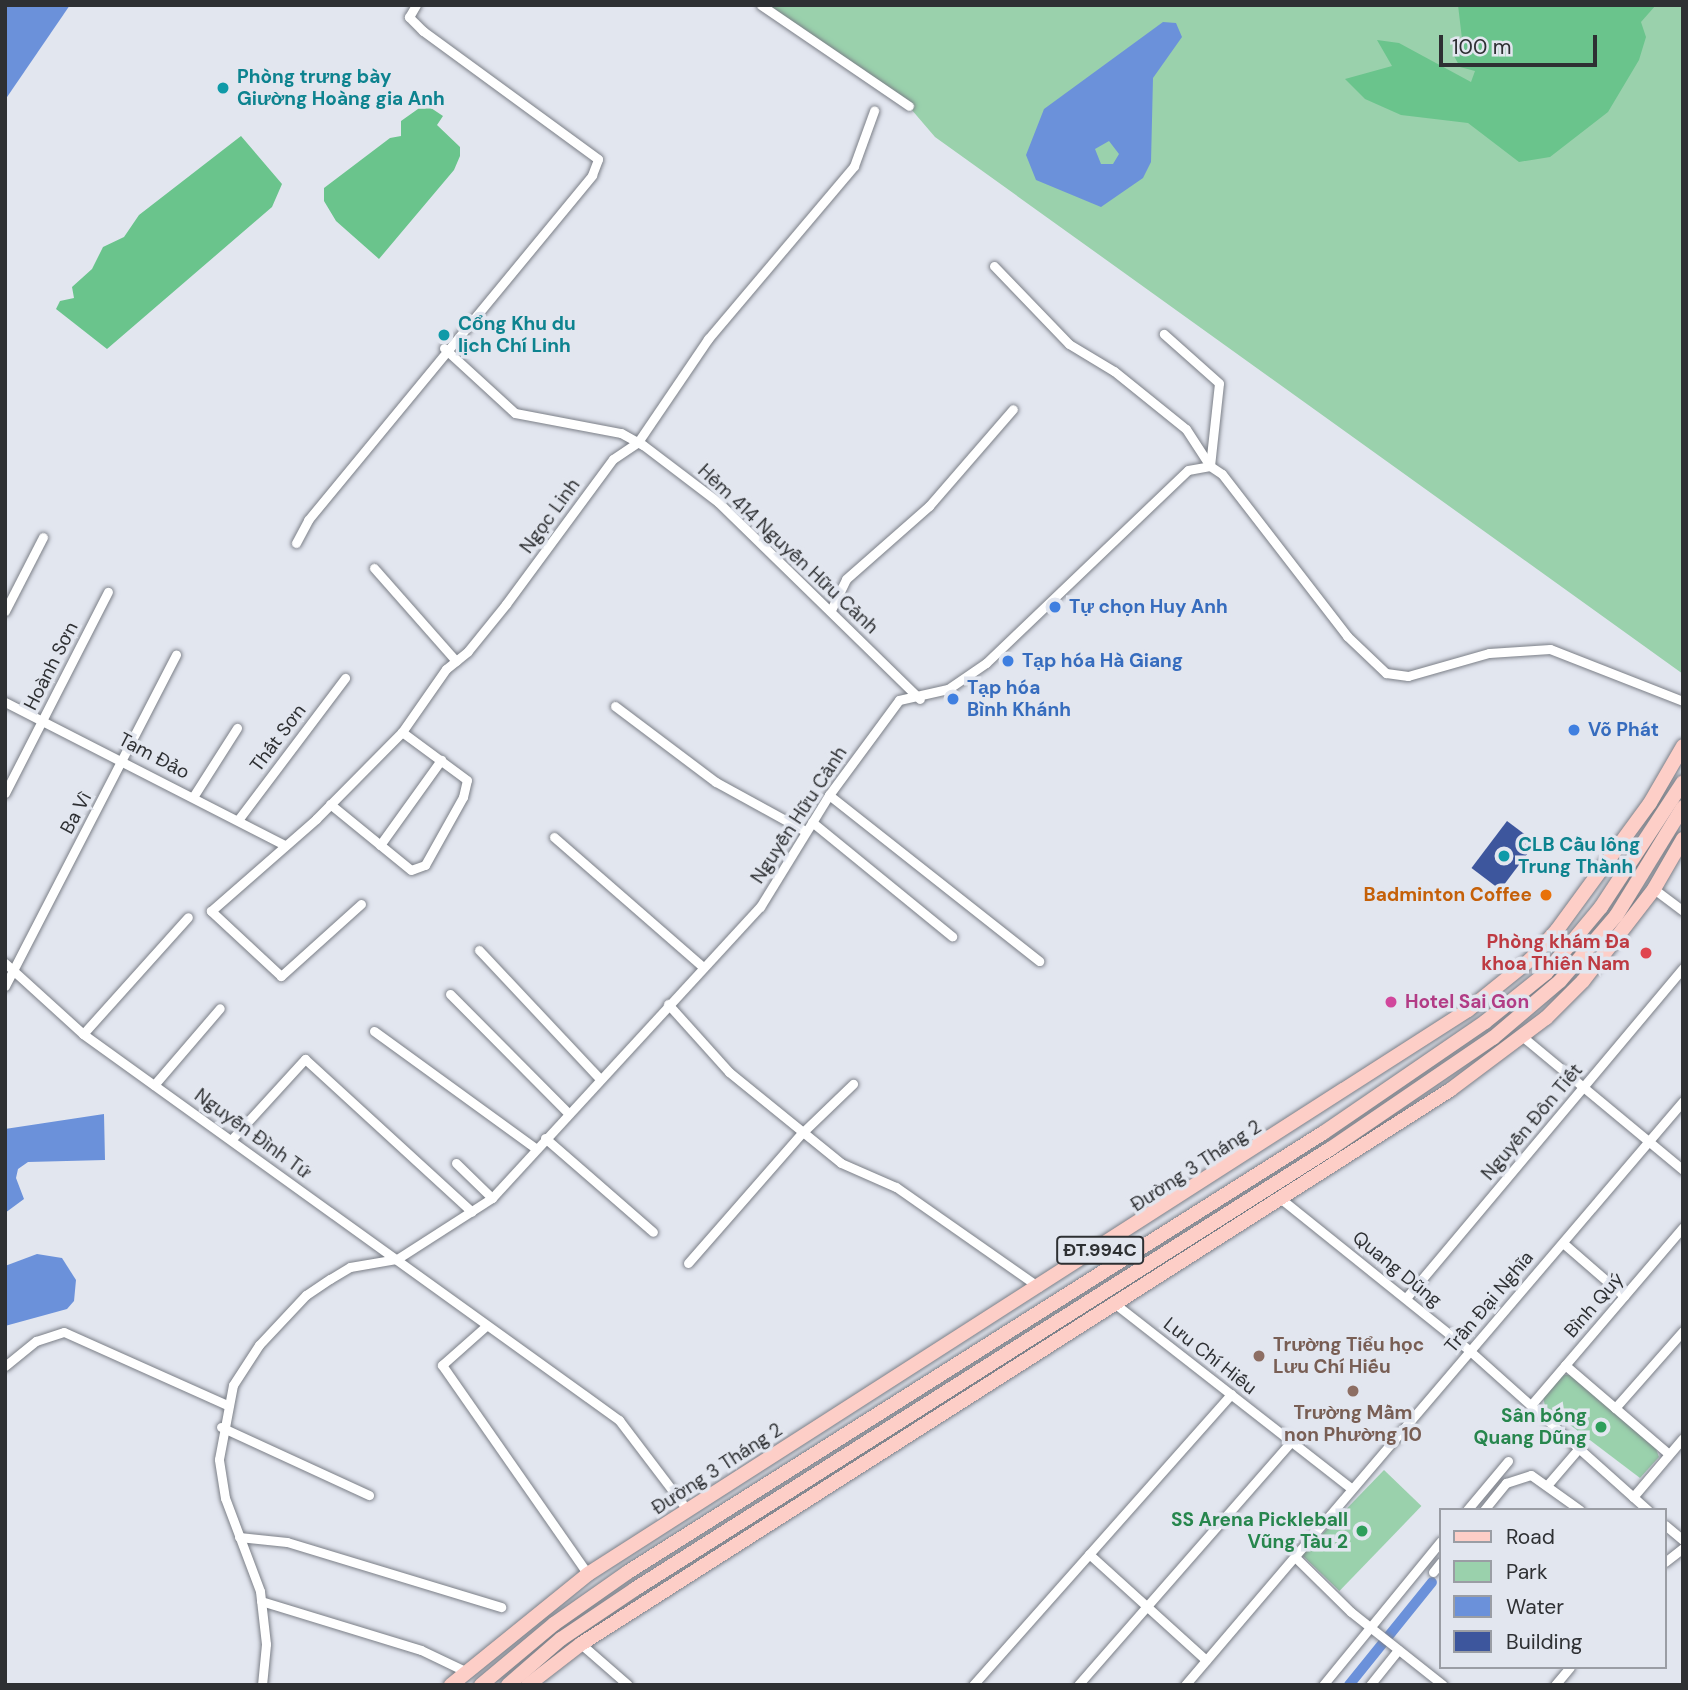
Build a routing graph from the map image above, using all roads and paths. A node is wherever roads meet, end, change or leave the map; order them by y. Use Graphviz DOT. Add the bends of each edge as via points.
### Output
graph roads {
  1 [pos="416,5"];
  2 [pos="761,5"];
  3 [pos="909,106"];
  4 [pos="874,111"];
  5 [pos="994,266"];
  6 [pos="1164,334"];
  7 [pos="448,349"];
  8 [pos="1013,410"];
  9 [pos="638,442"];
  10 [pos="1210,466"];
  11 [pos="43,537"];
  12 [pos="296,543"];
  13 [pos="374,568"];
  14 [pos="107,592"];
  15 [pos="831,610"];
  16 [pos="5,611"];
  17 [pos="176,655"];
  18 [pos="456,661"];
  19 [pos="345,678"];
  20 [pos="919,699"];
  21 [pos="1683,701"];
  22 [pos="5,702"];
  23 [pos="615,706"];
  24 [pos="43,720"];
  25 [pos="237,728"];
  26 [pos="402,732"];
  27 [pos="1683,746"];
  28 [pos="123,760"];
  29 [pos="441,760"];
  30 [pos="1683,782"];
  31 [pos="5,793"];
  32 [pos="829,795"];
  33 [pos="193,797"];
  34 [pos="330,804"];
  35 [pos="1683,807"];
  36 [pos="238,820"];
  37 [pos="812,822"];
  38 [pos="805,831"];
  39 [pos="554,836"];
  40 [pos="1683,839"];
  41 [pos="284,845"];
  42 [pos="380,845"];
  43 [pos="1654,888"];
  44 [pos="361,904"];
  45 [pos="1683,911"];
  46 [pos="188,917"];
  47 [pos="1553,935"];
  48 [pos="952,936"];
  49 [pos="1568,946"];
  50 [pos="479,950"];
  51 [pos="1039,961"];
  52 [pos="5,962"];
  53 [pos="703,967"];
  54 [pos="1683,968"];
  55 [pos="13,971"];
  56 [pos="5,986"];
  57 [pos="450,994"];
  58 [pos="668,1004"];
  59 [pos="220,1008"];
  60 [pos="374,1031"];
  61 [pos="83,1034"];
  62 [pos="1523,1037"];
  63 [pos="600,1079"];
  64 [pos="853,1084"];
  65 [pos="154,1085"];
  66 [pos="1585,1086"];
  67 [pos="1683,1101"];
  68 [pos="568,1113"];
  69 [pos="802,1133"];
  70 [pos="545,1138"];
  71 [pos="231,1140"];
  72 [pos="1650,1141"];
  73 [pos="535,1149"];
  74 [pos="456,1163"];
  75 [pos="1683,1170"];
  76 [pos="492,1198"];
  77 [pos="1280,1198"];
  78 [pos="472,1212"];
  79 [pos="1683,1227"];
  80 [pos="653,1232"];
  81 [pos="1563,1243"];
  82 [pos="397,1259"];
  83 [pos="688,1263"];
  84 [pos="1072,1268"];
  85 [pos="1083,1284"];
  86 [pos="1040,1289"];
  87 [pos="1624,1296"];
  88 [pos="1109,1298"];
  89 [pos="1406,1298"];
  90 [pos="1055,1323"];
  91 [pos="486,1326"];
  92 [pos="1683,1331"];
  93 [pos="1062,1338"];
  94 [pos="1471,1351"];
  95 [pos="1565,1365"];
  96 [pos="5,1366"];
  97 [pos="1231,1394"];
  98 [pos="227,1405"];
  99 [pos="1531,1405"];
  100 [pos="1615,1408"];
  101 [pos="220,1427"];
  102 [pos="1683,1438"];
  103 [pos="1291,1442"];
  104 [pos="1579,1448"];
  105 [pos="1669,1454"];
  106 [pos="1508,1461"];
  107 [pos="1549,1483"];
  108 [pos="1351,1488"];
  109 [pos="369,1495"];
  110 [pos="1633,1497"];
  111 [pos="1469,1508"];
  112 [pos="1486,1508"];
  113 [pos="1578,1508"];
  114 [pos="1646,1508"];
  115 [pos="688,1511"];
  116 [pos="1667,1527"];
  117 [pos="239,1537"];
  118 [pos="1683,1540"];
  119 [pos="1440,1542"];
  120 [pos="1683,1549"];
  121 [pos="1089,1554"];
  122 [pos="1295,1557"];
  123 [pos="1667,1561"];
  124 [pos="1440,1563"];
  125 [pos="1433,1572"];
  126 [pos="588,1574"];
  127 [pos="261,1601"];
  128 [pos="500,1606"];
  129 [pos="1147,1606"];
  130 [pos="1373,1631"];
  131 [pos="581,1644"];
  132 [pos="1396,1649"];
  133 [pos="1206,1660"];
  134 [pos="1568,1669"];
  135 [pos="465,1671"];
  136 [pos="262,1685"];
  137 [pos="451,1685"];
  138 [pos="481,1685"];
  139 [pos="508,1685"];
  140 [pos="528,1685"];
  141 [pos="628,1685"];
  142 [pos="973,1685"];
  143 [pos="1078,1685"];
  144 [pos="1185,1685"];
  145 [pos="1323,1685"];
  146 [pos="1370,1685"];
  147 [pos="1443,1685"];
  148 [pos="1555,1685"];
  1 -- 7 [label="street" via="409,17 423,31 598,159 593,175 540,233"];
  2 -- 3 [label="street"];
  4 -- 9 [label="street, Ngọc Linh" via="854,166 708,339"];
  5 -- 10 [label="street" via="1069,344 1114,371 1186,429"];
  6 -- 10 [label="street" via="1219,383"];
  7 -- 9 [label="street, Hẻm 414 Nguyễn Hữu Cảnh" via="515,413 621,433"];
  7 -- 12 [label="street" via="308,520"];
  8 -- 15 [label="street" via="929,506 846,579"];
  9 -- 15 [label="street, Hẻm 414 Nguyễn Hữu Cảnh" via="718,502"];
  9 -- 18 [label="street, Ngọc Linh" via="613,458 514,593"];
  10 -- 20 [label="street, Nguyễn Hữu Cảnh" via="1188,470 1170,484 986,663 948,689"];
  10 -- 21 [label="street" via="1222,474 1347,636 1386,673 1408,676 1489,653 1550,649"];
  11 -- 16 [label="street"];
  13 -- 18 [label="street"];
  14 -- 24 [label="street, Hoành Sơn"];
  15 -- 20 [label="street, Hẻm 414 Nguyễn Hữu Cảnh"];
  17 -- 28 [label="street, Ba Vì"];
  18 -- 26 [label="street, Ngọc Linh"];
  19 -- 36 [label="street, Thất Sơn"];
  20 -- 32 [label="street, Nguyễn Hữu Cảnh" via="899,700"];
  22 -- 24 [label="street, Tam Đảo"];
  23 -- 38 [label="street" via="716,782"];
  24 -- 28 [label="street, Tam Đảo"];
  24 -- 31 [label="street, Hoành Sơn"];
  25 -- 33 [label="street"];
  26 -- 29 [label="street"];
  26 -- 34 [label="street, Ngọc Linh"];
  27 -- 47 [label="main road, Đường 3 Tháng 2 / ĐT.994C" via="1650,803"];
  28 -- 33 [label="street, Tam Đảo"];
  28 -- 55 [label="street, Ba Vì"];
  29 -- 42 [label="street"];
  29 -- 42 [label="street" via="467,779 463,797 425,865 411,870"];
  30 -- 49 [label="main road, Đường 3 Tháng 2 / ĐT.994C" via="1601,906"];
  32 -- 37 [label="street, Nguyễn Hữu Cảnh"];
  32 -- 51 [label="street"];
  33 -- 36 [label="street, Tam Đảo"];
  34 -- 41 [label="street, Ngọc Linh"];
  34 -- 42 [label="street"];
  35 -- 88 [label="main road, ĐT.994C" via="1616,916 1560,981 1493,1038"];
  36 -- 41 [label="street, Tam Đảo"];
  37 -- 38 [label="street, Nguyễn Hữu Cảnh"];
  37 -- 48 [label="street"];
  38 -- 53 [label="street, Nguyễn Hữu Cảnh" via="760,907"];
  39 -- 53 [label="street"];
  40 -- 43 [label="main road, ĐT.994C"];
  41 -- 44 [label="street, Ngọc Linh" via="212,911 281,976"];
  43 -- 45 [label="street"];
  43 -- 62 [label="main road, ĐT.994C" via="1604,958"];
  46 -- 61 [label="street"];
  47 -- 49 [label="main road"];
  47 -- 84 [label="main road, Đường 3 Tháng 2 / ĐT.994C" via="1509,978 1431,1038"];
  49 -- 85 [label="main road, Đường 3 Tháng 2 / ĐT.994C" via="1546,973 1485,1022 1323,1133"];
  50 -- 63 [label="street"];
  52 -- 55 [label="street, Nguyễn Đình Tứ"];
  53 -- 58 [label="street, Nguyễn Hữu Cảnh"];
  54 -- 66 [label="street, Nguyễn Đôn Tiết"];
  55 -- 56 [label="street, Ba Vì"];
  55 -- 61 [label="street, Nguyễn Đình Tứ"];
  57 -- 68 [label="street"];
  58 -- 63 [label="street, Nguyễn Hữu Cảnh"];
  58 -- 69 [label="street" via="729,1072"];
  59 -- 65 [label="street"];
  60 -- 73 [label="street"];
  61 -- 65 [label="street, Nguyễn Đình Tứ"];
  62 -- 66 [label="street"];
  62 -- 77 [label="main road, ĐT.994C" via="1378,1140"];
  63 -- 68 [label="street, Nguyễn Hữu Cảnh"];
  64 -- 69 [label="street"];
  65 -- 71 [label="street, Nguyễn Đình Tứ"];
  66 -- 72 [label="street"];
  66 -- 89 [label="street, Nguyễn Đôn Tiết"];
  67 -- 72 [label="street, Trần Đại Nghĩa"];
  68 -- 70 [label="street, Nguyễn Hữu Cảnh"];
  69 -- 83 [label="street"];
  69 -- 86 [label="street" via="841,1163 896,1188 1031,1277"];
  70 -- 73 [label="street, Nguyễn Hữu Cảnh"];
  70 -- 80 [label="street"];
  71 -- 78 [label="street" via="305,1059"];
  71 -- 82 [label="street, Nguyễn Đình Tứ"];
  72 -- 75 [label="street"];
  72 -- 81 [label="street, Trần Đại Nghĩa"];
  73 -- 76 [label="street, Nguyễn Hữu Cảnh"];
  74 -- 76 [label="street"];
  76 -- 78 [label="street, Nguyễn Hữu Cảnh"];
  77 -- 88 [label="main road, ĐT.994C"];
  77 -- 89 [label="street, Quang Dũng"];
  78 -- 82 [label="street, Nguyễn Hữu Cảnh"];
  79 -- 87 [label="street, Bình Quý"];
  81 -- 87 [label="street"];
  81 -- 94 [label="street, Trần Đại Nghĩa"];
  82 -- 91 [label="street, Nguyễn Đình Tứ"];
  82 -- 98 [label="street, Nguyễn Hữu Cảnh" via="350,1267 306,1295 259,1345 233,1385"];
  84 -- 85 [label="main road"];
  84 -- 86 [label="main road, Đường 3 Tháng 2 / ĐT.994C"];
  85 -- 138 [label="main road, Đường 3 Tháng 2 / ĐT.994C" via="628,1572 554,1624"];
  86 -- 115 [label="main road, Đường 3 Tháng 2 / ĐT.994C"];
  87 -- 95 [label="street, Bình Quý"];
  88 -- 90 [label="main road, ĐT.994C"];
  88 -- 93 [label="main road, ĐT.994C"];
  88 -- 97 [label="street, Lưu Chí Hiếu"];
  89 -- 94 [label="street, Quang Dũng"];
  90 -- 93 [label="main road"];
  90 -- 139 [label="main road, ĐT.994C" via="635,1589 561,1639"];
  91 -- 115 [label="street, Nguyễn Đình Tứ" via="619,1420"];
  91 -- 126 [label="street" via="442,1365"];
  92 -- 100 [label="street"];
  93 -- 131 [label="main road, ĐT.994C"];
  94 -- 99 [label="street, Quang Dũng"];
  94 -- 108 [label="street, Trần Đại Nghĩa"];
  95 -- 99 [label="street, Bình Quý"];
  95 -- 100 [label="street"];
  96 -- 98 [label="street" via="36,1341 64,1332"];
  97 -- 103 [label="street, Lưu Chí Hiếu"];
  97 -- 121 [label="street"];
  98 -- 101 [label="street, Nguyễn Hữu Cảnh"];
  99 -- 104 [label="street, Quang Dũng"];
  100 -- 105 [label="street"];
  101 -- 109 [label="street"];
  101 -- 117 [label="street, Nguyễn Hữu Cảnh" via="225,1498"];
  102 -- 105 [label="street"];
  103 -- 108 [label="street, Lưu Chí Hiếu"];
  103 -- 129 [label="street"];
  104 -- 107 [label="street"];
  104 -- 110 [label="street, Quang Dũng"];
  105 -- 110 [label="street"];
  106 -- 111 [label="street"];
  107 -- 112 [label="street" via="1531,1475 1518,1477"];
  107 -- 113 [label="street"];
  108 -- 122 [label="street, Trần Đại Nghĩa"];
  110 -- 114 [label="street, Quang Dũng"];
  115 -- 126 [label="main road, Đường 3 Tháng 2 / ĐT.994C"];
  116 -- 118 [label="street"];
  117 -- 127 [label="street, Nguyễn Hữu Cảnh"];
  117 -- 128 [label="street" via="287,1542"];
  119 -- 130 [label="street"];
  120 -- 123 [label="street"];
  121 -- 129 [label="street"];
  121 -- 142 [label="street"];
  122 -- 130 [label="street"];
  122 -- 133 [label="street, Trần Đại Nghĩa"];
  124 -- 125 [label="street"];
  126 -- 135 [label="main road, Đường 3 Tháng 2 / ĐT.994C"];
  127 -- 135 [label="street" via="421,1650"];
  127 -- 136 [label="street, Nguyễn Hữu Cảnh" via="266,1644"];
  129 -- 133 [label="street"];
  129 -- 143 [label="street"];
  130 -- 132 [label="street"];
  130 -- 145 [label="street"];
  131 -- 140 [label="main road, ĐT.994C"];
  131 -- 141 [label="street"];
  132 -- 146 [label="street"];
  132 -- 147 [label="street"];
  133 -- 144 [label="street, Trần Đại Nghĩa"];
  134 -- 148 [label="street"];
  135 -- 137 [label="main road, Đường 3 Tháng 2 / ĐT.994C"];
}
